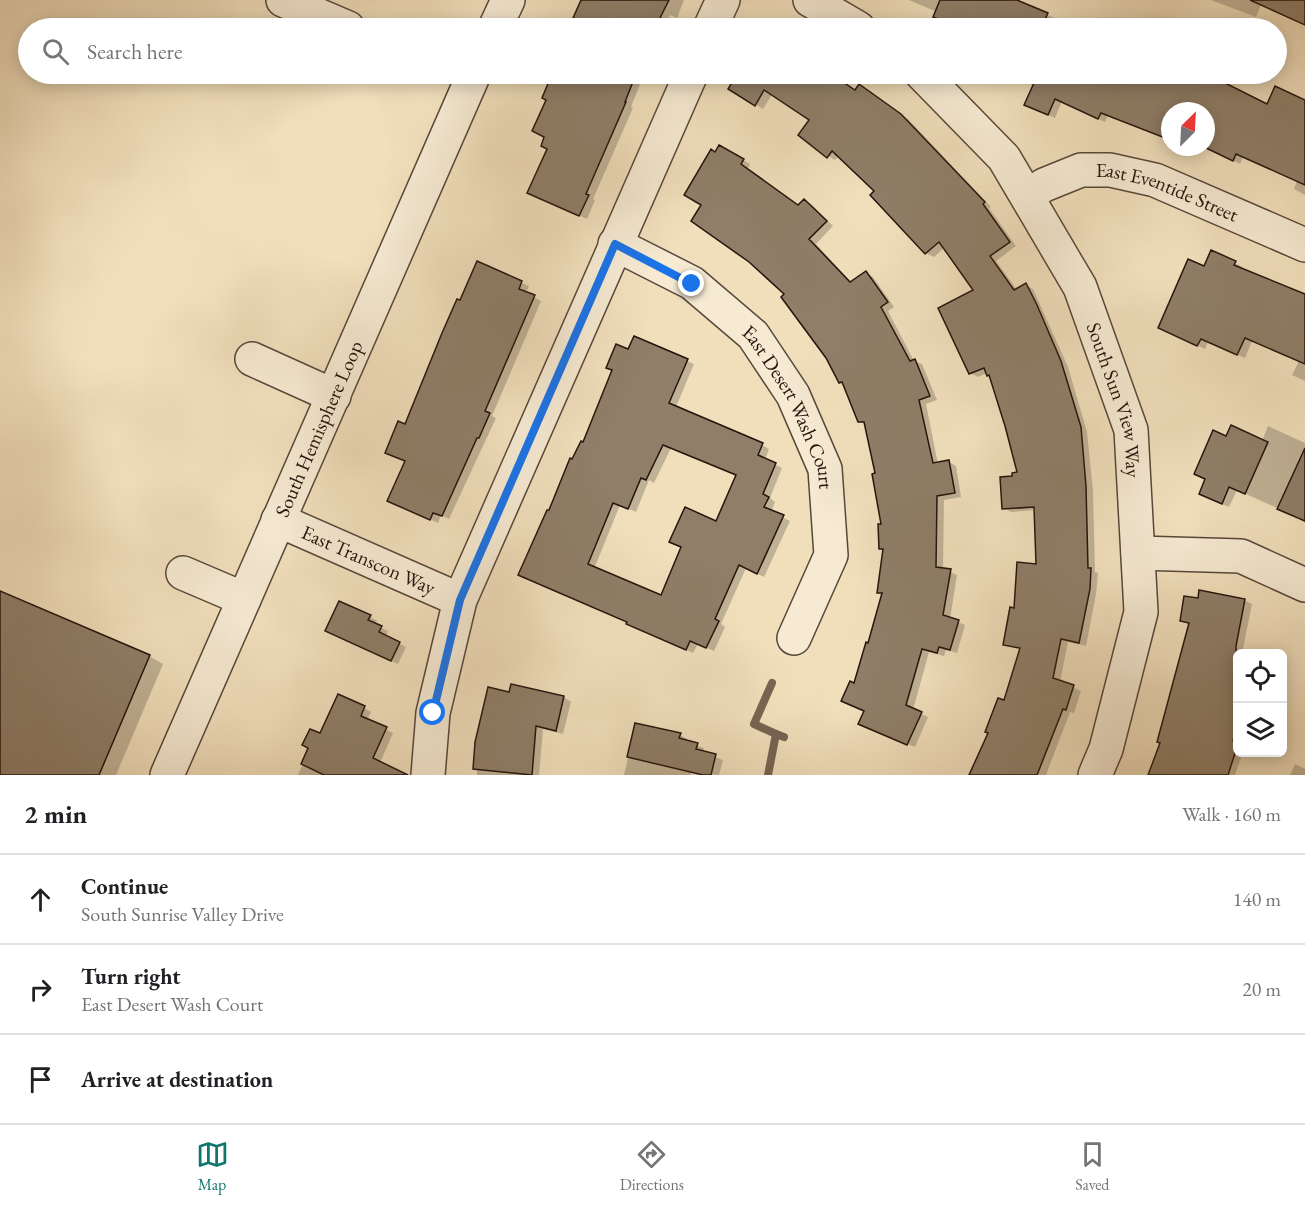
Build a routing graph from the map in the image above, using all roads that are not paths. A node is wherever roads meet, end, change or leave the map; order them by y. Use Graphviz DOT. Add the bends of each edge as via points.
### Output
graph roads {
  1 [pos="283,0"];
  2 [pos="508,0"];
  3 [pos="723,0"];
  4 [pos="810,0"];
  5 [pos="325,18"];
  6 [pos="500,18"];
  7 [pos="715,18"];
  8 [pos="841,18"];
  9 [pos="462,84"];
  10 [pos="687,84"];
  11 [pos="932,84"];
  12 [pos="1027,196"];
  13 [pos="615,244"];
  14 [pos="1305,245"];
  15 [pos="252,359"];
  16 [pos="334,396"];
  17 [pos="278,520"];
  18 [pos="1138,553"];
  19 [pos="183,573"];
  20 [pos="1305,585"];
  21 [pos="244,599"];
  22 [pos="460,600"];
  23 [pos="794,638"];
  24 [pos="167,775"];
  25 [pos="428,775"];
  26 [pos="1095,775"];
  1 -- 5 [label="street"];
  2 -- 6 [label="street"];
  3 -- 7 [label="street"];
  4 -- 8 [label="street"];
  9 -- 16 [label="street, South Hemisphere Loop"];
  10 -- 13 [label="street"];
  11 -- 12 [label="street, South Sun View Way" via="1005,158"];
  12 -- 14 [label="street, East Eventide Street" via="1081,170 1110,170 1155,180"];
  12 -- 18 [label="street, South Sun View Way" via="1080,286 1131,430"];
  13 -- 22 [label="street"];
  13 -- 23 [label="street, East Desert Wash Court" via="692,284 753,335 793,395 825,469 831,555"];
  15 -- 16 [label="street"];
  16 -- 17 [label="street, South Hemisphere Loop"];
  17 -- 21 [label="street, South Hemisphere Loop"];
  17 -- 22 [label="street, East Transcon Way"];
  18 -- 20 [label="street" via="1241,556"];
  18 -- 26 [label="street, South Sun View Way" via="1141,612 1106,749"];
  19 -- 21 [label="street"];
  21 -- 24 [label="street, South Hemisphere Loop"];
  22 -- 25 [label="street" via="433,713"];
}
